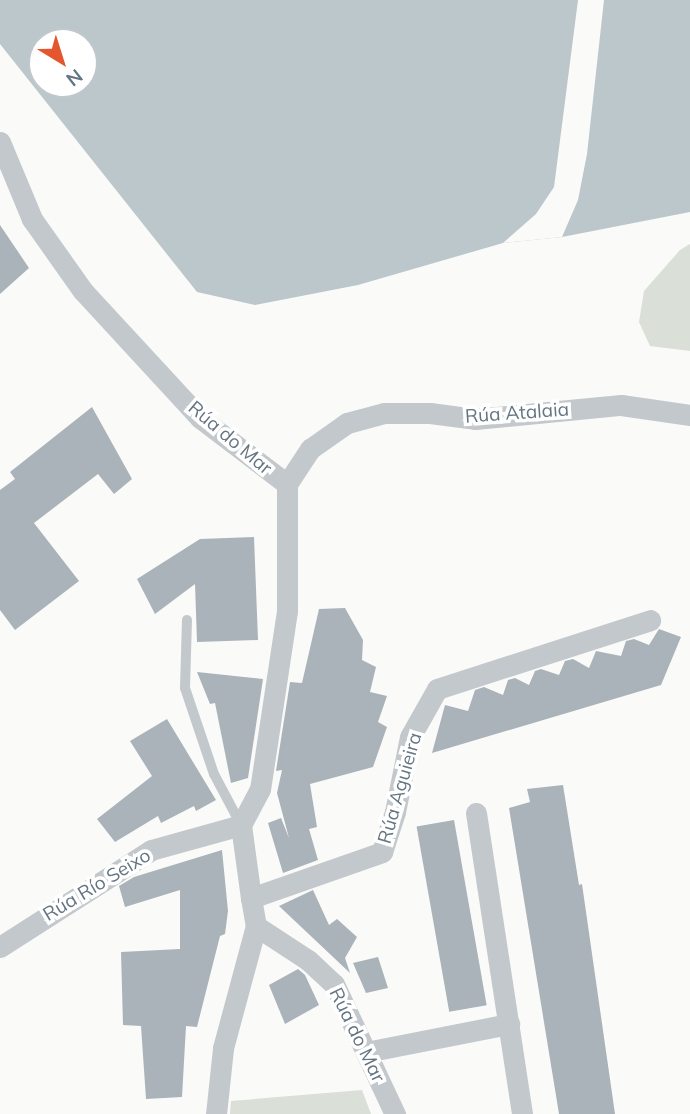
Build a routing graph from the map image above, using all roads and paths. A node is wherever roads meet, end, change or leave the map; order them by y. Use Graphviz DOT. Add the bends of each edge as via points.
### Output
graph roads {
  1 [pos="0,142"];
  2 [pos="690,415"];
  3 [pos="287,484"];
  4 [pos="187,620"];
  5 [pos="650,621"];
  6 [pos="476,813"];
  7 [pos="241,825"];
  8 [pos="251,898"];
  9 [pos="256,926"];
  10 [pos="0,947"];
  11 [pos="509,1024"];
  12 [pos="366,1052"];
  13 [pos="216,1114"];
  14 [pos="395,1114"];
  15 [pos="522,1114"];
  1 -- 3 [label="street, Rúa do Mar" via="32,219 83,290 200,418"];
  2 -- 3 [label="street, Rúa Atalaia" via="621,405 475,419 384,413 347,423 310,449"];
  3 -- 7 [label="street, Rúa do Mar" via="287,611 260,789"];
  4 -- 7 [label="lane" via="185,688 214,774"];
  5 -- 8 [label="street, Rúa Aguieira" via="437,689 410,737 382,852"];
  6 -- 11 [label="street"];
  7 -- 8 [label="street"];
  7 -- 10 [label="street, Rúa Río Seixo" via="151,850"];
  8 -- 9 [label="street"];
  9 -- 12 [label="street, Rúa do Mar" via="308,960 334,984"];
  9 -- 13 [label="street" via="223,1048"];
  11 -- 12 [label="street"];
  11 -- 15 [label="street"];
  12 -- 14 [label="street, Rúa do Mar"];
}
